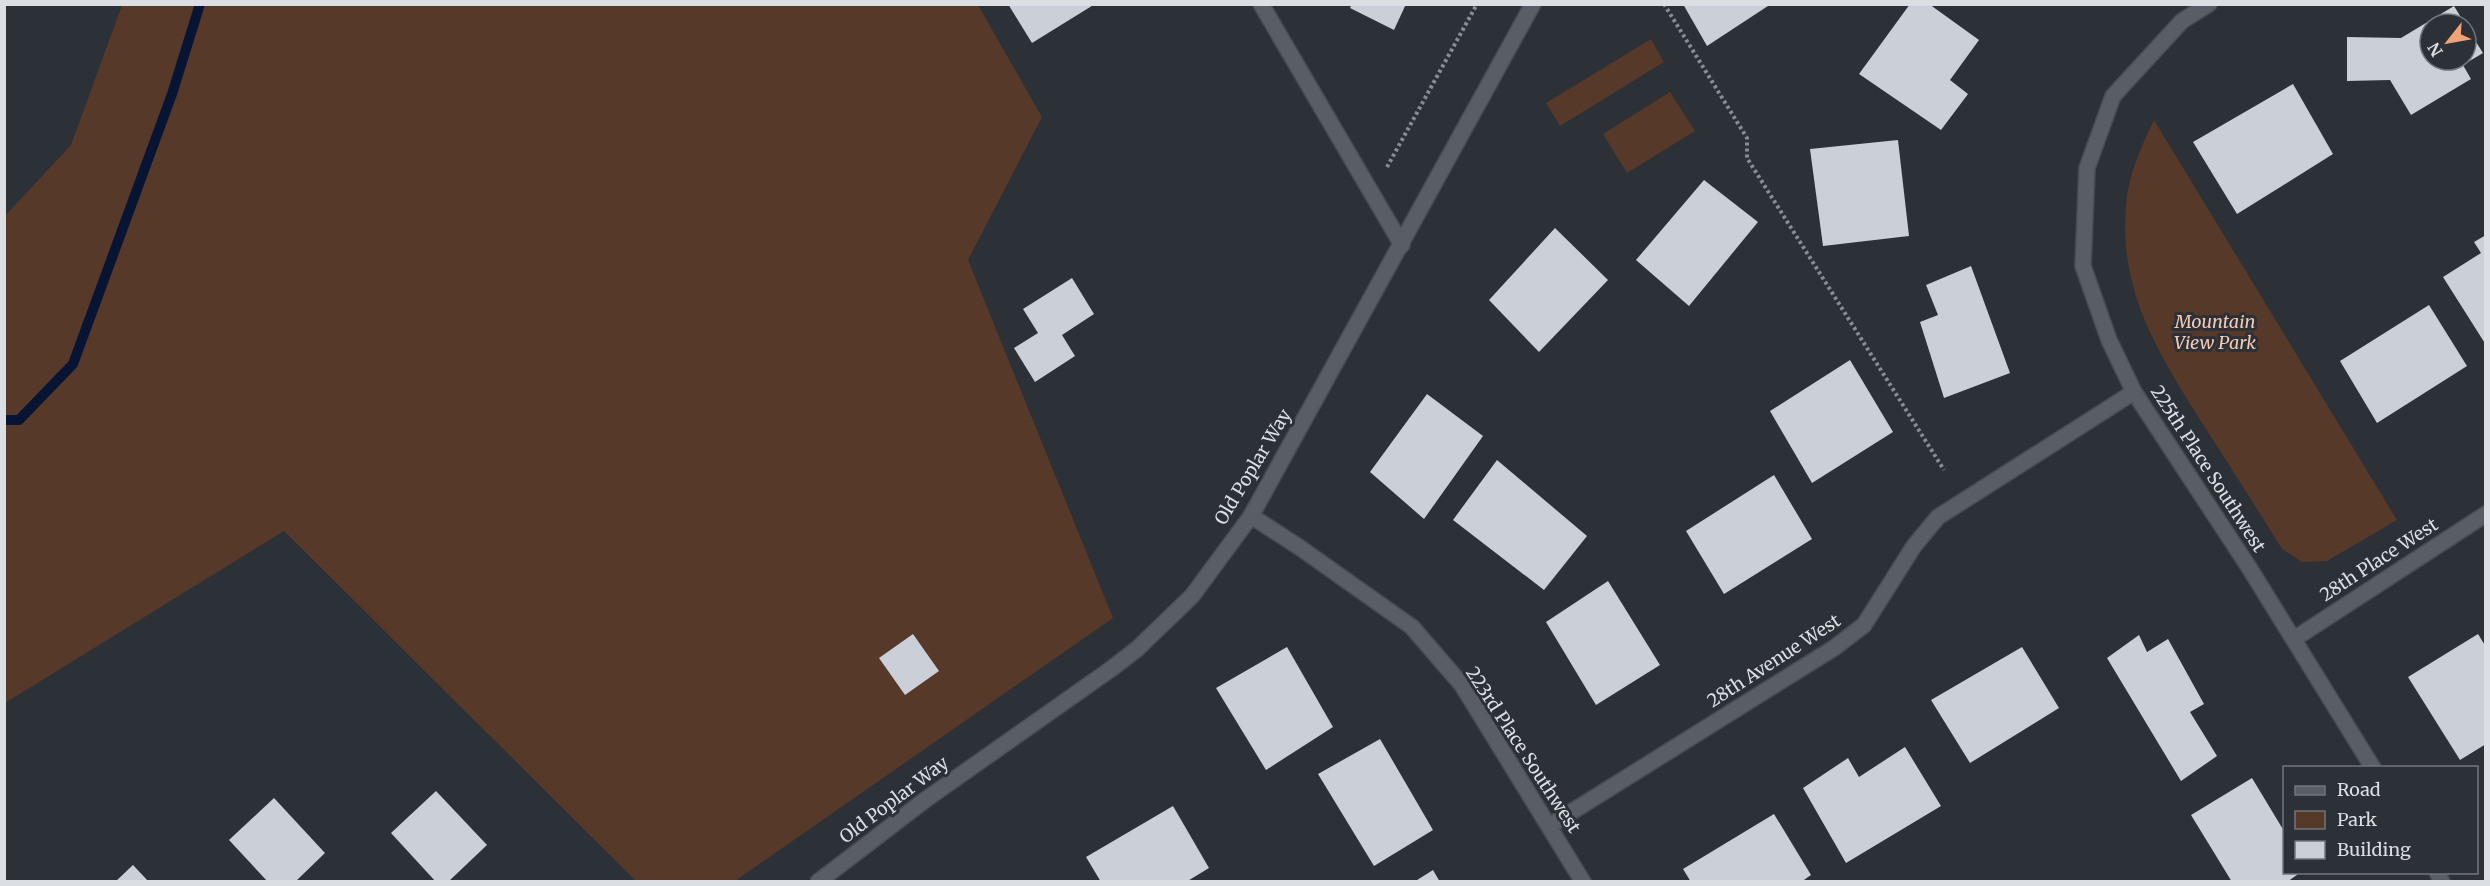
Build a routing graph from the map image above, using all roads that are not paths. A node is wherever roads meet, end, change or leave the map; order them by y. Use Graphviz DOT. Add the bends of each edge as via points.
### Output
graph roads {
  1 [pos="1261,4"];
  2 [pos="1533,4"];
  3 [pos="2209,4"];
  4 [pos="1402,245"];
  5 [pos="2134,392"];
  6 [pos="2486,514"];
  7 [pos="1251,516"];
  8 [pos="2294,639"];
  9 [pos="2372,766"];
  10 [pos="1549,826"];
  11 [pos="818,882"];
  12 [pos="1583,882"];
  1 -- 4 [label="street"];
  2 -- 4 [label="street, Old Poplar Way"];
  3 -- 5 [label="street, 225th Place Southwest" via="2182,21 2113,96 2087,168 2083,266 2109,340"];
  4 -- 7 [label="street, Old Poplar Way"];
  5 -- 8 [label="street, 225th Place Southwest"];
  5 -- 10 [label="street, 28th Avenue West" via="1938,517 1914,546 1864,625 1834,648"];
  6 -- 8 [label="street, 28th Place West"];
  7 -- 10 [label="street, 223rd Place Southwest" via="1412,627 1462,685"];
  7 -- 11 [label="street, Old Poplar Way" via="1192,596 1137,649 925,800"];
  8 -- 9 [label="street, 225th Place Southwest"];
  10 -- 12 [label="street, 223rd Place Southwest"];
}
